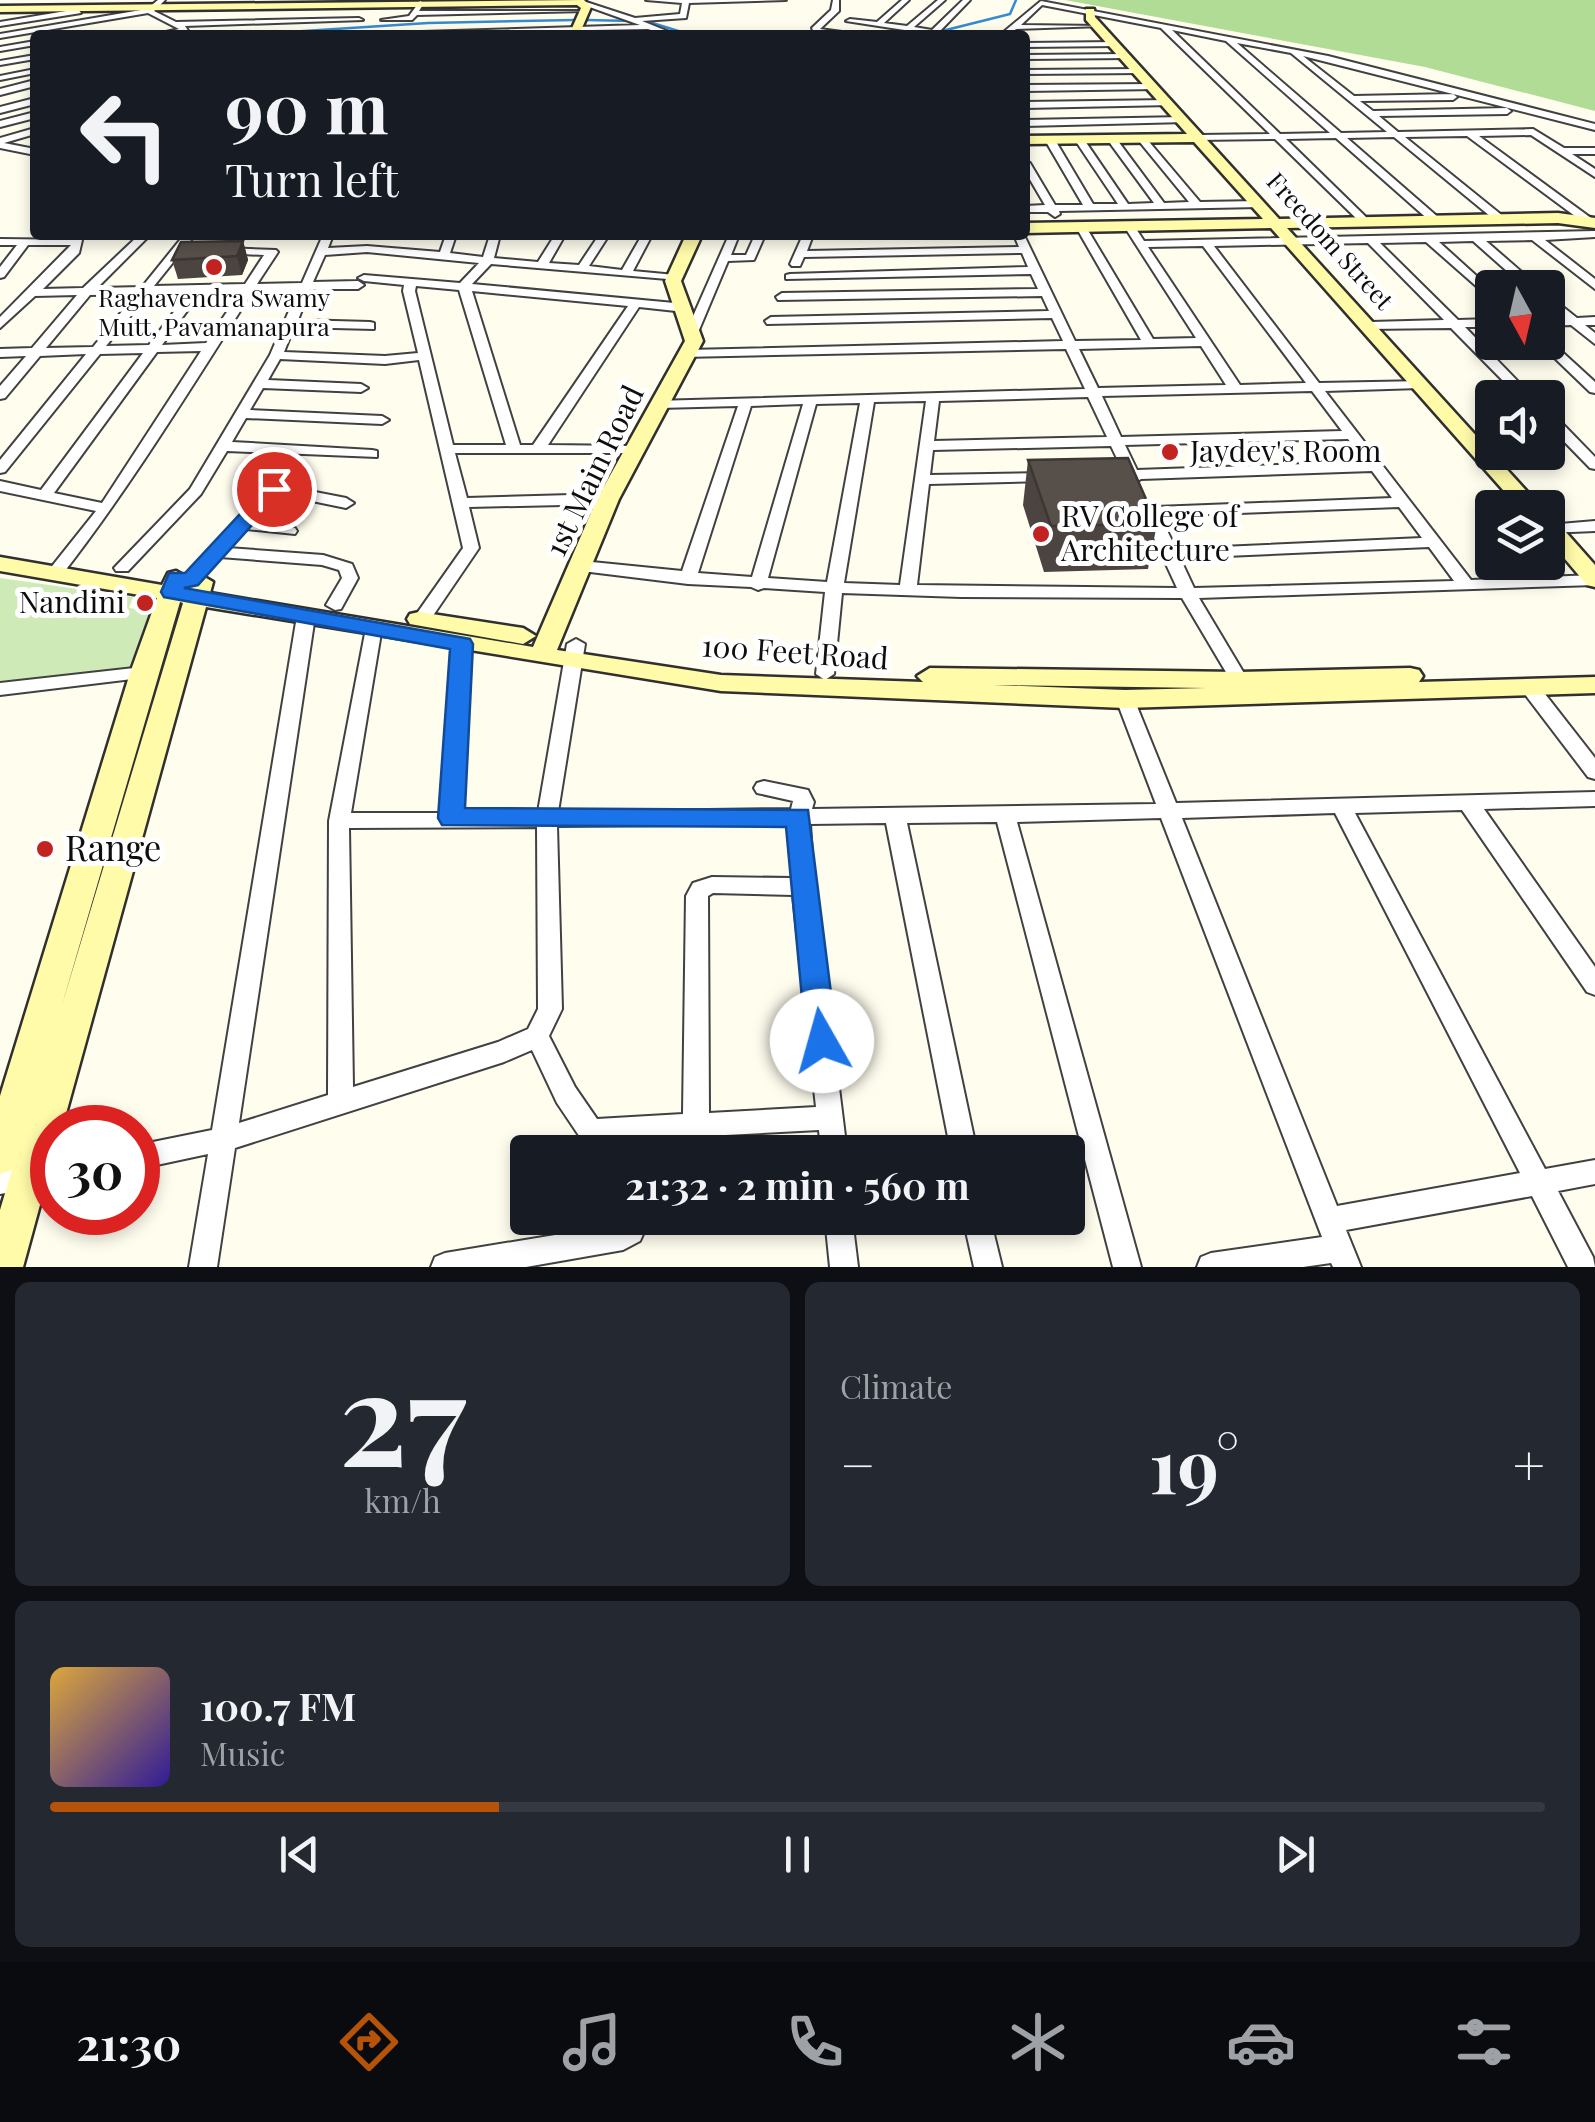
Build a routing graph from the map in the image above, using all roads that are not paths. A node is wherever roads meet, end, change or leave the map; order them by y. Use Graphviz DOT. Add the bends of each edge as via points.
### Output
graph roads {
  1 [pos="649,0"];
  2 [pos="784,0"];
  3 [pos="792,0"];
  4 [pos="836,0"];
  5 [pos="906,0"];
  6 [pos="942,0"];
  7 [pos="966,0"];
  8 [pos="1027,0"];
  9 [pos="477,1"];
  10 [pos="388,2"];
  11 [pos="1041,3"];
  12 [pos="582,4"];
  13 [pos="686,4"];
  14 [pos="155,6"];
  15 [pos="92,8"];
  16 [pos="418,8"];
  17 [pos="0,9"];
  18 [pos="1024,18"];
  19 [pos="638,20"];
  20 [pos="850,21"];
  21 [pos="170,22"];
  22 [pos="150,23"];
  23 [pos="0,24"];
  24 [pos="878,25"];
  25 [pos="649,26"];
  26 [pos="1162,26"];
  27 [pos="1014,27"];
  28 [pos="908,29"];
  29 [pos="30,30"];
  30 [pos="31,30"];
  31 [pos="186,30"];
  32 [pos="576,30"];
  33 [pos="607,30"];
  34 [pos="660,30"];
  35 [pos="819,30"];
  36 [pos="917,30"];
  37 [pos="936,30"];
  38 [pos="1010,30"];
  39 [pos="1104,32"];
  40 [pos="0,36"];
  41 [pos="1030,36"];
  42 [pos="1228,39"];
  43 [pos="30,44"];
  44 [pos="1030,44"];
  45 [pos="0,49"];
  46 [pos="1294,52"];
  47 [pos="1030,56"];
  48 [pos="30,58"];
  49 [pos="0,63"];
  50 [pos="1362,66"];
  51 [pos="1139,71"];
  52 [pos="30,72"];
  53 [pos="1030,72"];
  54 [pos="0,78"];
  55 [pos="30,84"];
  56 [pos="1154,87"];
  57 [pos="1030,88"];
  58 [pos="0,92"];
  59 [pos="1478,97"];
  60 [pos="1404,98"];
  61 [pos="1349,99"];
  62 [pos="30,102"];
  63 [pos="1169,104"];
  64 [pos="1030,105"];
  65 [pos="0,110"];
  66 [pos="1533,111"];
  67 [pos="1370,114"];
  68 [pos="30,116"];
  69 [pos="1184,120"];
  70 [pos="1030,123"];
  71 [pos="0,124"];
  72 [pos="1595,129"];
  73 [pos="1533,132"];
  74 [pos="30,133"];
  75 [pos="1468,133"];
  76 [pos="1396,134"];
  77 [pos="1336,135"];
  78 [pos="1278,136"];
  79 [pos="1142,138"];
  80 [pos="1200,138"];
  81 [pos="1112,139"];
  82 [pos="1030,140"];
  83 [pos="1050,140"];
  84 [pos="1080,140"];
  85 [pos="0,143"];
  86 [pos="30,148"];
  87 [pos="1562,151"];
  88 [pos="1595,151"];
  89 [pos="1030,172"];
  90 [pos="1595,174"];
  91 [pos="1260,204"];
  92 [pos="1197,205"];
  93 [pos="1161,206"];
  94 [pos="1125,207"];
  95 [pos="1051,208"];
  96 [pos="1090,208"];
  97 [pos="1030,209"];
  98 [pos="1500,219"];
  99 [pos="1434,220"];
  100 [pos="1365,221"];
  101 [pos="1278,223"];
  102 [pos="1129,226"];
  103 [pos="1081,227"];
  104 [pos="1030,228"];
  105 [pos="1064,228"];
  106 [pos="1593,231"];
  107 [pos="1536,237"];
  108 [pos="1476,238"];
  109 [pos="1429,239"];
  110 [pos="140,240"];
  111 [pos="186,240"];
  112 [pos="326,240"];
  113 [pos="370,240"];
  114 [pos="410,240"];
  115 [pos="450,240"];
  116 [pos="494,240"];
  117 [pos="557,240"];
  118 [pos="601,240"];
  119 [pos="644,240"];
  120 [pos="692,240"];
  121 [pos="732,240"];
  122 [pos="757,240"];
  123 [pos="806,240"];
  124 [pos="1021,240"];
  125 [pos="1371,240"];
  126 [pos="1294,241"];
  127 [pos="0,242"];
  128 [pos="25,242"];
  129 [pos="1206,243"];
  130 [pos="1141,244"];
  131 [pos="366,249"];
  132 [pos="1026,250"];
  133 [pos="212,252"];
  134 [pos="320,252"];
  135 [pos="193,253"];
  136 [pos="404,253"];
  137 [pos="174,254"];
  138 [pos="800,254"];
  139 [pos="444,256"];
  140 [pos="724,258"];
  141 [pos="488,260"];
  142 [pos="542,266"];
  143 [pos="582,269"];
  144 [pos="1035,270"];
  145 [pos="1513,270"];
  146 [pos="626,273"];
  147 [pos="0,275"];
  148 [pos="790,276"];
  149 [pos="675,278"];
  150 [pos="1475,281"];
  151 [pos="411,282"];
  152 [pos="1595,285"];
  153 [pos="306,286"];
  154 [pos="464,286"];
  155 [pos="253,288"];
  156 [pos="197,289"];
  157 [pos="143,290"];
  158 [pos="30,292"];
  159 [pos="86,292"];
  160 [pos="1046,292"];
  161 [pos="782,297"];
  162 [pos="636,304"];
  163 [pos="685,308"];
  164 [pos="1056,314"];
  165 [pos="1565,314"];
  166 [pos="772,321"];
  167 [pos="1595,321"];
  168 [pos="1565,322"];
  169 [pos="1574,322"];
  170 [pos="290,323"];
  171 [pos="1475,323"];
  172 [pos="0,324"];
  173 [pos="1454,324"];
  174 [pos="370,326"];
  175 [pos="1371,326"];
  176 [pos="694,330"];
  177 [pos="1595,340"];
  178 [pos="1205,342"];
  179 [pos="1149,343"];
  180 [pos="1071,345"];
  181 [pos="213,347"];
  182 [pos="153,349"];
  183 [pos="92,350"];
  184 [pos="758,352"];
  185 [pos="0,353"];
  186 [pos="37,353"];
  187 [pos="688,354"];
  188 [pos="276,355"];
  189 [pos="424,356"];
  190 [pos="1564,360"];
  191 [pos="1510,380"];
  192 [pos="259,384"];
  193 [pos="1420,384"];
  194 [pos="1318,386"];
  195 [pos="361,388"];
  196 [pos="1235,388"];
  197 [pos="1595,389"];
  198 [pos="1094,392"];
  199 [pos="0,395"];
  200 [pos="932,396"];
  201 [pos="868,398"];
  202 [pos="811,399"];
  203 [pos="746,401"];
  204 [pos="659,404"];
  205 [pos="241,414"];
  206 [pos="382,420"];
  207 [pos="1565,434"];
  208 [pos="1354,435"];
  209 [pos="1117,441"];
  210 [pos="223,446"];
  211 [pos="926,446"];
  212 [pos="446,449"];
  213 [pos="514,449"];
  214 [pos="538,450"];
  215 [pos="632,450"];
  216 [pos="372,454"];
  217 [pos="1595,465"];
  218 [pos="1378,466"];
  219 [pos="0,469"];
  220 [pos="1133,475"];
  221 [pos="1075,476"];
  222 [pos="1114,476"];
  223 [pos="922,480"];
  224 [pos="0,486"];
  225 [pos="1515,490"];
  226 [pos="44,496"];
  227 [pos="608,499"];
  228 [pos="460,502"];
  229 [pos="1405,502"];
  230 [pos="346,503"];
  231 [pos="106,508"];
  232 [pos="1150,512"];
  233 [pos="244,524"];
  234 [pos="1595,526"];
  235 [pos="1565,527"];
  236 [pos="289,531"];
  237 [pos="1434,542"];
  238 [pos="1565,545"];
  239 [pos="0,549"];
  240 [pos="218,552"];
  241 [pos="1170,554"];
  242 [pos="0,564"];
  243 [pos="61,566"];
  244 [pos="582,566"];
  245 [pos="122,568"];
  246 [pos="688,579"];
  247 [pos="1595,580"];
  248 [pos="758,585"];
  249 [pos="187,586"];
  250 [pos="1467,586"];
  251 [pos="834,590"];
  252 [pos="908,591"];
  253 [pos="1190,596"];
  254 [pos="335,605"];
  255 [pos="306,616"];
  256 [pos="422,619"];
  257 [pos="374,627"];
  258 [pos="462,644"];
  259 [pos="560,650"];
  260 [pos="1595,668"];
  261 [pos="144,673"];
  262 [pos="825,674"];
  263 [pos="1239,680"];
  264 [pos="1595,685"];
  265 [pos="1531,689"];
  266 [pos="2,693"];
  267 [pos="1126,699"];
  268 [pos="1595,772"];
  269 [pos="764,788"];
  270 [pos="1595,800"];
  271 [pos="1469,804"];
  272 [pos="1342,806"];
  273 [pos="1169,810"];
  274 [pos="895,816"];
  275 [pos="1006,816"];
  276 [pos="799,817"];
  277 [pos="452,818"];
  278 [pos="547,820"];
  279 [pos="339,821"];
  280 [pos="132,822"];
  281 [pos="98,826"];
  282 [pos="803,887"];
  283 [pos="1595,985"];
  284 [pos="537,1036"];
  285 [pos="341,1101"];
  286 [pos="830,1118"];
  287 [pos="696,1126"];
  288 [pos="592,1135"];
  289 [pos="640,1135"];
  290 [pos="832,1135"];
  291 [pos="961,1135"];
  292 [pos="225,1139"];
  293 [pos="160,1152"];
  294 [pos="0,1157"];
  295 [pos="1595,1172"];
  296 [pos="27,1178"];
  297 [pos="1536,1186"];
  298 [pos="1332,1220"];
  299 [pos="626,1235"];
  300 [pos="841,1235"];
  301 [pos="981,1235"];
  302 [pos="1344,1258"];
  303 [pos="3,1267"];
  304 [pos="203,1267"];
  305 [pos="445,1267"];
  306 [pos="844,1267"];
  307 [pos="988,1267"];
  308 [pos="1127,1267"];
  309 [pos="1210,1267"];
  310 [pos="1583,1267"];
  1 -- 13 [label="street"];
  2 -- 13 [label="street"];
  3 -- 13 [label="street" via="792,7"];
  4 -- 35 [label="street"];
  5 -- 24 [label="street"];
  6 -- 28 [label="street"];
  7 -- 37 [label="street"];
  8 -- 11 [label="street"];
  9 -- 12 [label="street"];
  9 -- 16 [label="street"];
  10 -- 14 [label="street"];
  10 -- 16 [label="street"];
  11 -- 18 [label="street"];
  11 -- 39 [label="street"];
  12 -- 16 [label="street"];
  12 -- 19 [label="street"];
  12 -- 32 [label="street"];
  13 -- 19 [label="street" via="683,16"];
  14 -- 15 [label="street"];
  14 -- 21 [label="street"];
  14 -- 30 [label="street"];
  15 -- 17 [label="street"];
  15 -- 23 [label="street"];
  16 -- 21 [label="street" via="406,19"];
  18 -- 27 [label="street"];
  18 -- 39 [label="street"];
  19 -- 25 [label="street"];
  20 -- 24 [label="street"];
  21 -- 22 [label="street"];
  21 -- 31 [label="street"];
  24 -- 28 [label="street"];
  25 -- 33 [label="street"];
  25 -- 34 [label="street"];
  26 -- 39 [label="street"];
  26 -- 42 [label="street"];
  26 -- 78 [label="street"];
  27 -- 38 [label="street"];
  27 -- 39 [label="street"];
  28 -- 36 [label="street"];
  29 -- 40 [label="street"];
  39 -- 41 [label="street"];
  39 -- 44 [label="street"];
  39 -- 47 [label="street"];
  39 -- 51 [label="street, Freedom Street"];
  42 -- 46 [label="street"];
  42 -- 77 [label="street"];
  43 -- 45 [label="street"];
  46 -- 50 [label="street"];
  46 -- 61 [label="street"];
  48 -- 49 [label="street"];
  50 -- 59 [label="street"];
  50 -- 60 [label="street"];
  51 -- 53 [label="street"];
  51 -- 56 [label="street, Freedom Street"];
  52 -- 54 [label="street"];
  55 -- 58 [label="street"];
  56 -- 57 [label="street"];
  56 -- 63 [label="street, Freedom Street"];
  59 -- 60 [label="street"];
  59 -- 66 [label="street"];
  60 -- 61 [label="street"];
  61 -- 67 [label="street"];
  62 -- 65 [label="street"];
  63 -- 64 [label="street"];
  63 -- 69 [label="street, Freedom Street"];
  66 -- 67 [label="street"];
  66 -- 72 [label="street"];
  67 -- 76 [label="street"];
  68 -- 71 [label="street"];
  69 -- 70 [label="street"];
  69 -- 80 [label="street, Freedom Street"];
  72 -- 73 [label="street"];
  73 -- 75 [label="street"];
  73 -- 87 [label="street"];
  74 -- 85 [label="street"];
  75 -- 76 [label="street"];
  75 -- 106 [label="street"];
  76 -- 77 [label="street"];
  76 -- 98 [label="street"];
  77 -- 78 [label="street"];
  77 -- 99 [label="street"];
  78 -- 80 [label="street"];
  78 -- 100 [label="street"];
  79 -- 80 [label="street"];
  79 -- 81 [label="street"];
  79 -- 92 [label="street"];
  80 -- 91 [label="street, Freedom Street"];
  81 -- 84 [label="street"];
  81 -- 93 [label="street"];
  82 -- 83 [label="street"];
  83 -- 84 [label="street"];
  83 -- 96 [label="street"];
  84 -- 94 [label="street"];
  85 -- 86 [label="street"];
  87 -- 88 [label="street"];
  87 -- 90 [label="street"];
  89 -- 95 [label="street"];
  91 -- 92 [label="street"];
  91 -- 101 [label="street, Freedom Street"];
  92 -- 93 [label="street"];
  93 -- 94 [label="street"];
  94 -- 96 [label="street"];
  95 -- 96 [label="street"];
  95 -- 97 [label="street"];
  95 -- 105 [label="street"];
  98 -- 99 [label="street"];
  98 -- 106 [label="street" via="1558,218"];
  99 -- 100 [label="street"];
  100 -- 101 [label="street"];
  101 -- 102 [label="street"];
  101 -- 126 [label="street, Freedom Street"];
  102 -- 103 [label="street"];
  102 -- 130 [label="street"];
  103 -- 105 [label="street"];
  103 -- 179 [label="street"];
  104 -- 105 [label="street"];
  106 -- 107 [label="street"];
  107 -- 108 [label="street"];
  107 -- 152 [label="street"];
  108 -- 109 [label="street"];
  108 -- 145 [label="street"];
  109 -- 125 [label="street"];
  109 -- 150 [label="street"];
  110 -- 159 [label="street"];
  111 -- 137 [label="street"];
  112 -- 134 [label="street"];
  113 -- 131 [label="street"];
  114 -- 136 [label="street"];
  115 -- 139 [label="street"];
  116 -- 141 [label="street"];
  117 -- 142 [label="street"];
  118 -- 143 [label="street"];
  119 -- 146 [label="street"];
  120 -- 149 [label="street"];
  121 -- 140 [label="street"];
  122 -- 140 [label="street" via="748,258"];
  123 -- 138 [label="street"];
  124 -- 132 [label="street"];
  125 -- 126 [label="street"];
  125 -- 173 [label="street"];
  126 -- 129 [label="street"];
  126 -- 175 [label="street, Freedom Street"];
  127 -- 128 [label="street"];
  128 -- 147 [label="street"];
  128 -- 158 [label="street" via="78,242"];
  129 -- 130 [label="street"];
  129 -- 194 [label="street"];
  130 -- 178 [label="street"];
  131 -- 134 [label="street"];
  131 -- 136 [label="street"];
  132 -- 138 [label="street"];
  132 -- 144 [label="street"];
  133 -- 155 [label="street" via="271,250"];
  134 -- 153 [label="street"];
  135 -- 137 [label="street"];
  136 -- 139 [label="street"];
  137 -- 157 [label="street"];
  138 -- 148 [label="street"];
  139 -- 141 [label="street"];
  140 -- 176 [label="street"];
  141 -- 142 [label="street"];
  141 -- 154 [label="street"];
  142 -- 143 [label="street"];
  143 -- 146 [label="street"];
  144 -- 148 [label="street"];
  144 -- 160 [label="street"];
  146 -- 149 [label="street"];
  148 -- 161 [label="street"];
  149 -- 163 [label="street"];
  151 -- 153 [label="street"];
  151 -- 154 [label="street"];
  151 -- 189 [label="street"];
  153 -- 155 [label="street"];
  153 -- 170 [label="street"];
  154 -- 162 [label="street"];
  154 -- 213 [label="street"];
  155 -- 156 [label="street"];
  155 -- 181 [label="street"];
  156 -- 157 [label="street"];
  156 -- 182 [label="street"];
  157 -- 159 [label="street"];
  157 -- 183 [label="street"];
  158 -- 159 [label="street"];
  158 -- 172 [label="street"];
  159 -- 186 [label="street"];
  160 -- 161 [label="street"];
  160 -- 164 [label="street"];
  161 -- 166 [label="street"];
  162 -- 163 [label="street"];
  162 -- 214 [label="street"];
  163 -- 176 [label="street"];
  164 -- 166 [label="street"];
  164 -- 180 [label="street"];
  165 -- 169 [label="street"];
  166 -- 184 [label="street"];
  167 -- 169 [label="street"];
  168 -- 169 [label="street"];
  169 -- 177 [label="street"];
  170 -- 174 [label="street"];
  170 -- 188 [label="street"];
  171 -- 173 [label="street"];
  173 -- 175 [label="street"];
  173 -- 191 [label="street"];
  175 -- 193 [label="street, Freedom Street"];
  176 -- 187 [label="street, 1st Main Road"];
  178 -- 179 [label="street"];
  178 -- 196 [label="street"];
  179 -- 180 [label="street"];
  180 -- 184 [label="street"];
  180 -- 198 [label="street"];
  181 -- 182 [label="street"];
  181 -- 231 [label="street"];
  182 -- 183 [label="street"];
  182 -- 226 [label="street"];
  183 -- 186 [label="street"];
  183 -- 219 [label="street"];
  184 -- 187 [label="street"];
  185 -- 186 [label="street"];
  186 -- 199 [label="street"];
  187 -- 204 [label="street, 1st Main Road"];
  188 -- 189 [label="street"];
  188 -- 192 [label="street"];
  189 -- 212 [label="street"];
  190 -- 197 [label="street"];
  192 -- 195 [label="street"];
  192 -- 205 [label="street"];
  193 -- 194 [label="street"];
  193 -- 225 [label="street, Freedom Street"];
  194 -- 196 [label="street"];
  194 -- 208 [label="street"];
  196 -- 198 [label="street"];
  198 -- 200 [label="street"];
  198 -- 209 [label="street"];
  200 -- 201 [label="street"];
  200 -- 211 [label="street"];
  201 -- 202 [label="street"];
  201 -- 251 [label="street"];
  202 -- 203 [label="street"];
  202 -- 248 [label="street"];
  203 -- 204 [label="street"];
  203 -- 246 [label="street"];
  204 -- 215 [label="street, 1st Main Road"];
  205 -- 206 [label="street"];
  205 -- 210 [label="street"];
  207 -- 217 [label="street"];
  208 -- 209 [label="street"];
  208 -- 218 [label="street"];
  209 -- 211 [label="street"];
  209 -- 220 [label="street"];
  210 -- 216 [label="street"];
  210 -- 245 [label="street" via="196,491"];
  211 -- 223 [label="street"];
  212 -- 213 [label="street"];
  212 -- 228 [label="street"];
  213 -- 214 [label="street"];
  214 -- 215 [label="street"];
  215 -- 227 [label="street, 1st Main Road"];
  218 -- 220 [label="street"];
  218 -- 229 [label="street"];
  220 -- 222 [label="street"];
  220 -- 232 [label="street"];
  221 -- 223 [label="street"];
  223 -- 252 [label="street"];
  224 -- 226 [label="street"];
  226 -- 231 [label="street"];
  227 -- 228 [label="street"];
  227 -- 244 [label="street, 1st Main Road"];
  228 -- 256 [label="street" via="472,548"];
  229 -- 232 [label="street"];
  229 -- 237 [label="street"];
  230 -- 233 [label="street" via="274,489"];
  231 -- 243 [label="street"];
  232 -- 241 [label="street"];
  233 -- 236 [label="street"];
  233 -- 240 [label="street"];
  234 -- 235 [label="street"];
  237 -- 241 [label="street"];
  237 -- 250 [label="street"];
  238 -- 247 [label="street"];
  239 -- 243 [label="street, 100 Feet Road"];
  240 -- 249 [label="street"];
  240 -- 254 [label="street" via="346,567 350,578"];
  241 -- 253 [label="street"];
  242 -- 243 [label="street, 100 Feet Road"];
  243 -- 245 [label="street, 100 Feet Road"];
  243 -- 249 [label="street, 100 Feet Road"];
  244 -- 246 [label="street"];
  244 -- 259 [label="street, 1st Main Road"];
  245 -- 249 [label="street, 100 Feet Road"];
  246 -- 248 [label="street"];
  247 -- 250 [label="street"];
  248 -- 251 [label="street"];
  249 -- 254 [label="street, 100 Feet Road"];
  249 -- 255 [label="street, 100 Feet Road"];
  249 -- 261 [label="street"];
  249 -- 280 [label="street"];
  250 -- 253 [label="street"];
  251 -- 252 [label="street"];
  251 -- 262 [label="street"];
  252 -- 253 [label="street"];
  253 -- 263 [label="street"];
  254 -- 256 [label="street, 100 Feet Road"];
  255 -- 257 [label="street, 100 Feet Road"];
  255 -- 292 [label="street"];
  256 -- 259 [label="street, 100 Feet Road"];
  257 -- 258 [label="street, 100 Feet Road"];
  257 -- 279 [label="street"];
  258 -- 259 [label="street, 100 Feet Road"];
  258 -- 277 [label="street"];
  259 -- 262 [label="street, 100 Feet Road"];
  259 -- 267 [label="street, 100 Feet Road" via="755,686"];
  259 -- 278 [label="street"];
  260 -- 263 [label="street, 100 Feet Road"];
  261 -- 266 [label="street"];
  261 -- 281 [label="street"];
  262 -- 263 [label="street, 100 Feet Road"];
  264 -- 265 [label="street, 100 Feet Road"];
  265 -- 267 [label="street, 100 Feet Road"];
  265 -- 268 [label="street"];
  267 -- 273 [label="street"];
  269 -- 276 [label="street" via="801,795"];
  270 -- 271 [label="street"];
  271 -- 272 [label="street"];
  271 -- 283 [label="street"];
  272 -- 273 [label="street"];
  272 -- 297 [label="street"];
  273 -- 275 [label="street"];
  273 -- 298 [label="street"];
  274 -- 275 [label="street"];
  274 -- 276 [label="street"];
  274 -- 291 [label="street"];
  275 -- 308 [label="street"];
  276 -- 278 [label="street"];
  276 -- 282 [label="street"];
  277 -- 278 [label="street"];
  277 -- 279 [label="street"];
  278 -- 284 [label="street" via="550,1009"];
  279 -- 285 [label="street"];
  280 -- 281 [label="street"];
  280 -- 296 [label="street"];
  281 -- 294 [label="street"];
  282 -- 286 [label="street"];
  282 -- 287 [label="street" via="712,885 697,896"];
  284 -- 285 [label="street"];
  284 -- 288 [label="street"];
  285 -- 292 [label="street"];
  286 -- 287 [label="street"];
  286 -- 290 [label="street"];
  287 -- 289 [label="street"];
  292 -- 293 [label="street"];
  292 -- 304 [label="street"];
  295 -- 297 [label="street"];
  296 -- 303 [label="street"];
  297 -- 298 [label="street"];
  297 -- 310 [label="street"];
  298 -- 302 [label="street"];
  299 -- 305 [label="street"];
  300 -- 306 [label="street"];
  301 -- 307 [label="street"];
  302 -- 309 [label="street"];
}
